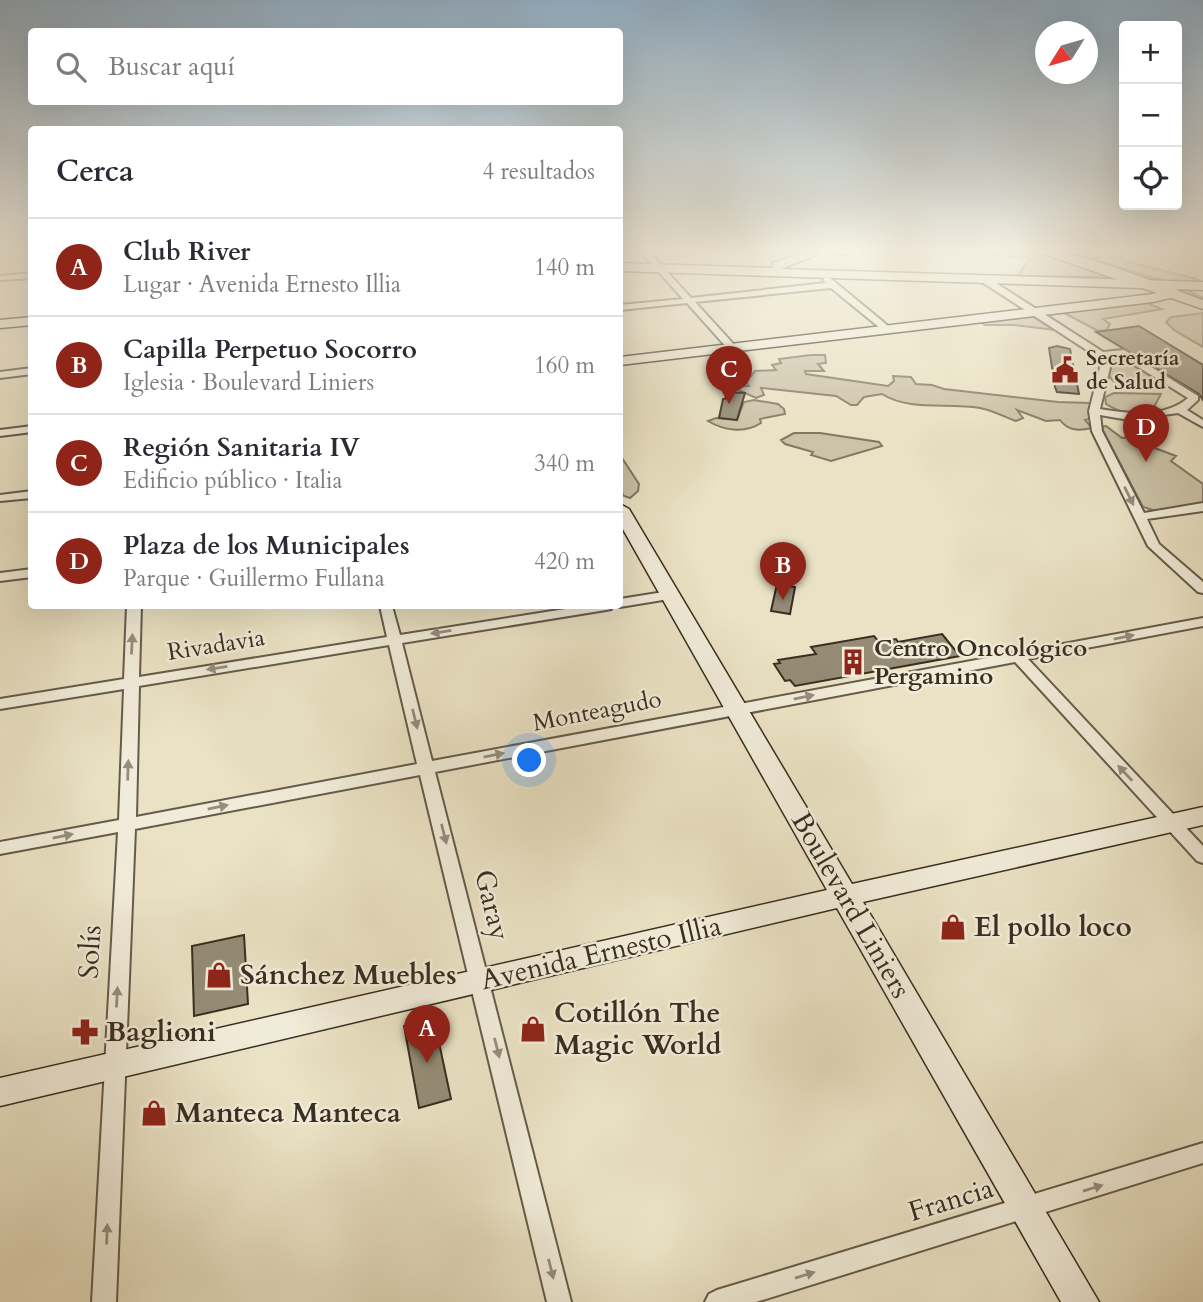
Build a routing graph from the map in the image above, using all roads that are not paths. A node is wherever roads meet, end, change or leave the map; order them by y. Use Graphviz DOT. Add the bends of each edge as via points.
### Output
graph roads {
  1 [pos="698,311"];
  2 [pos="865,311"];
  3 [pos="1045,311"];
  4 [pos="1035,312"];
  5 [pos="28,321"];
  6 [pos="0,324"];
  7 [pos="888,330"];
  8 [pos="732,348"];
  9 [pos="1101,355"];
  10 [pos="623,360"];
  11 [pos="28,372"];
  12 [pos="0,375"];
  13 [pos="1180,410"];
  14 [pos="1094,411"];
  15 [pos="1203,425"];
  16 [pos="28,430"];
  17 [pos="0,433"];
  18 [pos="28,494"];
  19 [pos="0,498"];
  20 [pos="1203,507"];
  21 [pos="623,514"];
  22 [pos="1140,517"];
  23 [pos="28,574"];
  24 [pos="0,577"];
  25 [pos="1203,589"];
  26 [pos="670,595"];
  27 [pos="623,603"];
  28 [pos="134,609"];
  29 [pos="387,609"];
  30 [pos="587,609"];
  31 [pos="1203,622"];
  32 [pos="394,639"];
  33 [pos="1019,657"];
  34 [pos="130,682"];
  35 [pos="0,704"];
  36 [pos="737,710"];
  37 [pos="427,768"];
  38 [pos="1203,816"];
  39 [pos="1171,823"];
  40 [pos="127,824"];
  41 [pos="0,848"];
  42 [pos="1203,857"];
  43 [pos="845,896"];
  44 [pos="481,982"];
  45 [pos="113,1065"];
  46 [pos="0,1092"];
  47 [pos="1203,1153"];
  48 [pos="1028,1208"];
  49 [pos="104,1302"];
  50 [pos="559,1302"];
  51 [pos="716,1302"];
  52 [pos="1081,1302"];
  1 -- 8 [label="street"];
  2 -- 7 [label="street"];
  3 -- 4 [label="main road"];
  4 -- 7 [label="main road"];
  4 -- 9 [label="street"];
  5 -- 6 [label="main road"];
  7 -- 8 [label="main road"];
  8 -- 10 [label="main road"];
  9 -- 13 [label="street" via="1121,352 1194,398"];
  9 -- 14 [label="street" via="1107,359"];
  11 -- 12 [label="street"];
  13 -- 14 [label="street" via="1129,417"];
  13 -- 15 [label="street"];
  14 -- 22 [label="street, one-way" via="1097,431"];
  16 -- 17 [label="street"];
  18 -- 19 [label="street"];
  20 -- 22 [label="street"];
  21 -- 26 [label="main road, Boulevard Liniers"];
  22 -- 25 [label="street" via="1161,554"];
  23 -- 24 [label="street"];
  26 -- 27 [label="street"];
  26 -- 36 [label="main road, Boulevard Liniers"];
  34 -- 28 [label="street, Solís, one-way"];
  29 -- 32 [label="street, Garay"];
  30 -- 32 [label="street, Rivadavia, one-way"];
  33 -- 31 [label="street, Monteagudo, one-way"];
  32 -- 34 [label="street, Rivadavia, one-way"];
  32 -- 37 [label="street, Garay, one-way"];
  36 -- 33 [label="street, Monteagudo, one-way"];
  39 -- 33 [label="street, one-way"];
  34 -- 35 [label="street, Rivadavia"];
  40 -- 34 [label="street, Solís, one-way"];
  37 -- 36 [label="street, Monteagudo, one-way"];
  36 -- 43 [label="main road, Boulevard Liniers"];
  40 -- 37 [label="street, Monteagudo, one-way"];
  37 -- 44 [label="street, Garay, one-way"];
  38 -- 39 [label="main road, Avenida Ernesto Illia"];
  39 -- 42 [label="street"];
  39 -- 43 [label="main road, Avenida Ernesto Illia"];
  41 -- 40 [label="street, Monteagudo, one-way"];
  45 -- 40 [label="street, Solís, one-way"];
  43 -- 44 [label="main road, Avenida Ernesto Illia"];
  43 -- 48 [label="main road, Boulevard Liniers"];
  44 -- 45 [label="main road, Avenida Ernesto Illia"];
  44 -- 50 [label="street, Garay, one-way"];
  45 -- 46 [label="main road, Avenida Ernesto Illia"];
  49 -- 45 [label="street, Solís, one-way"];
  48 -- 47 [label="street, Francia, one-way"];
  51 -- 48 [label="street, Francia, one-way"];
  48 -- 52 [label="main road, Boulevard Liniers"];
}
